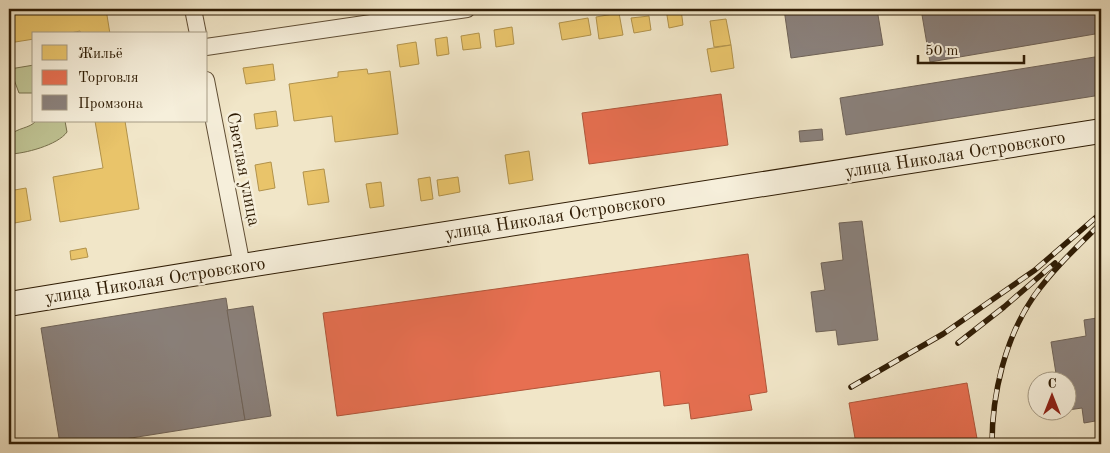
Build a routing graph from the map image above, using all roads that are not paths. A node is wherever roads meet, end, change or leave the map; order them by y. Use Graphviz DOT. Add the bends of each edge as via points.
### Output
graph roads {
  1 [pos="193,9"];
  2 [pos="468,9"];
  3 [pos="198,32"];
  4 [pos="208,47"];
  5 [pos="208,90"];
  6 [pos="1101,131"];
  7 [pos="242,266"];
  8 [pos="9,304"];
  1 -- 3 [label="street"];
  2 -- 4 [label="street"];
  5 -- 7 [label="street, Светлая улица"];
  6 -- 7 [label="street, улица Николая Островского"];
  7 -- 8 [label="street, улица Николая Островского"];
}
